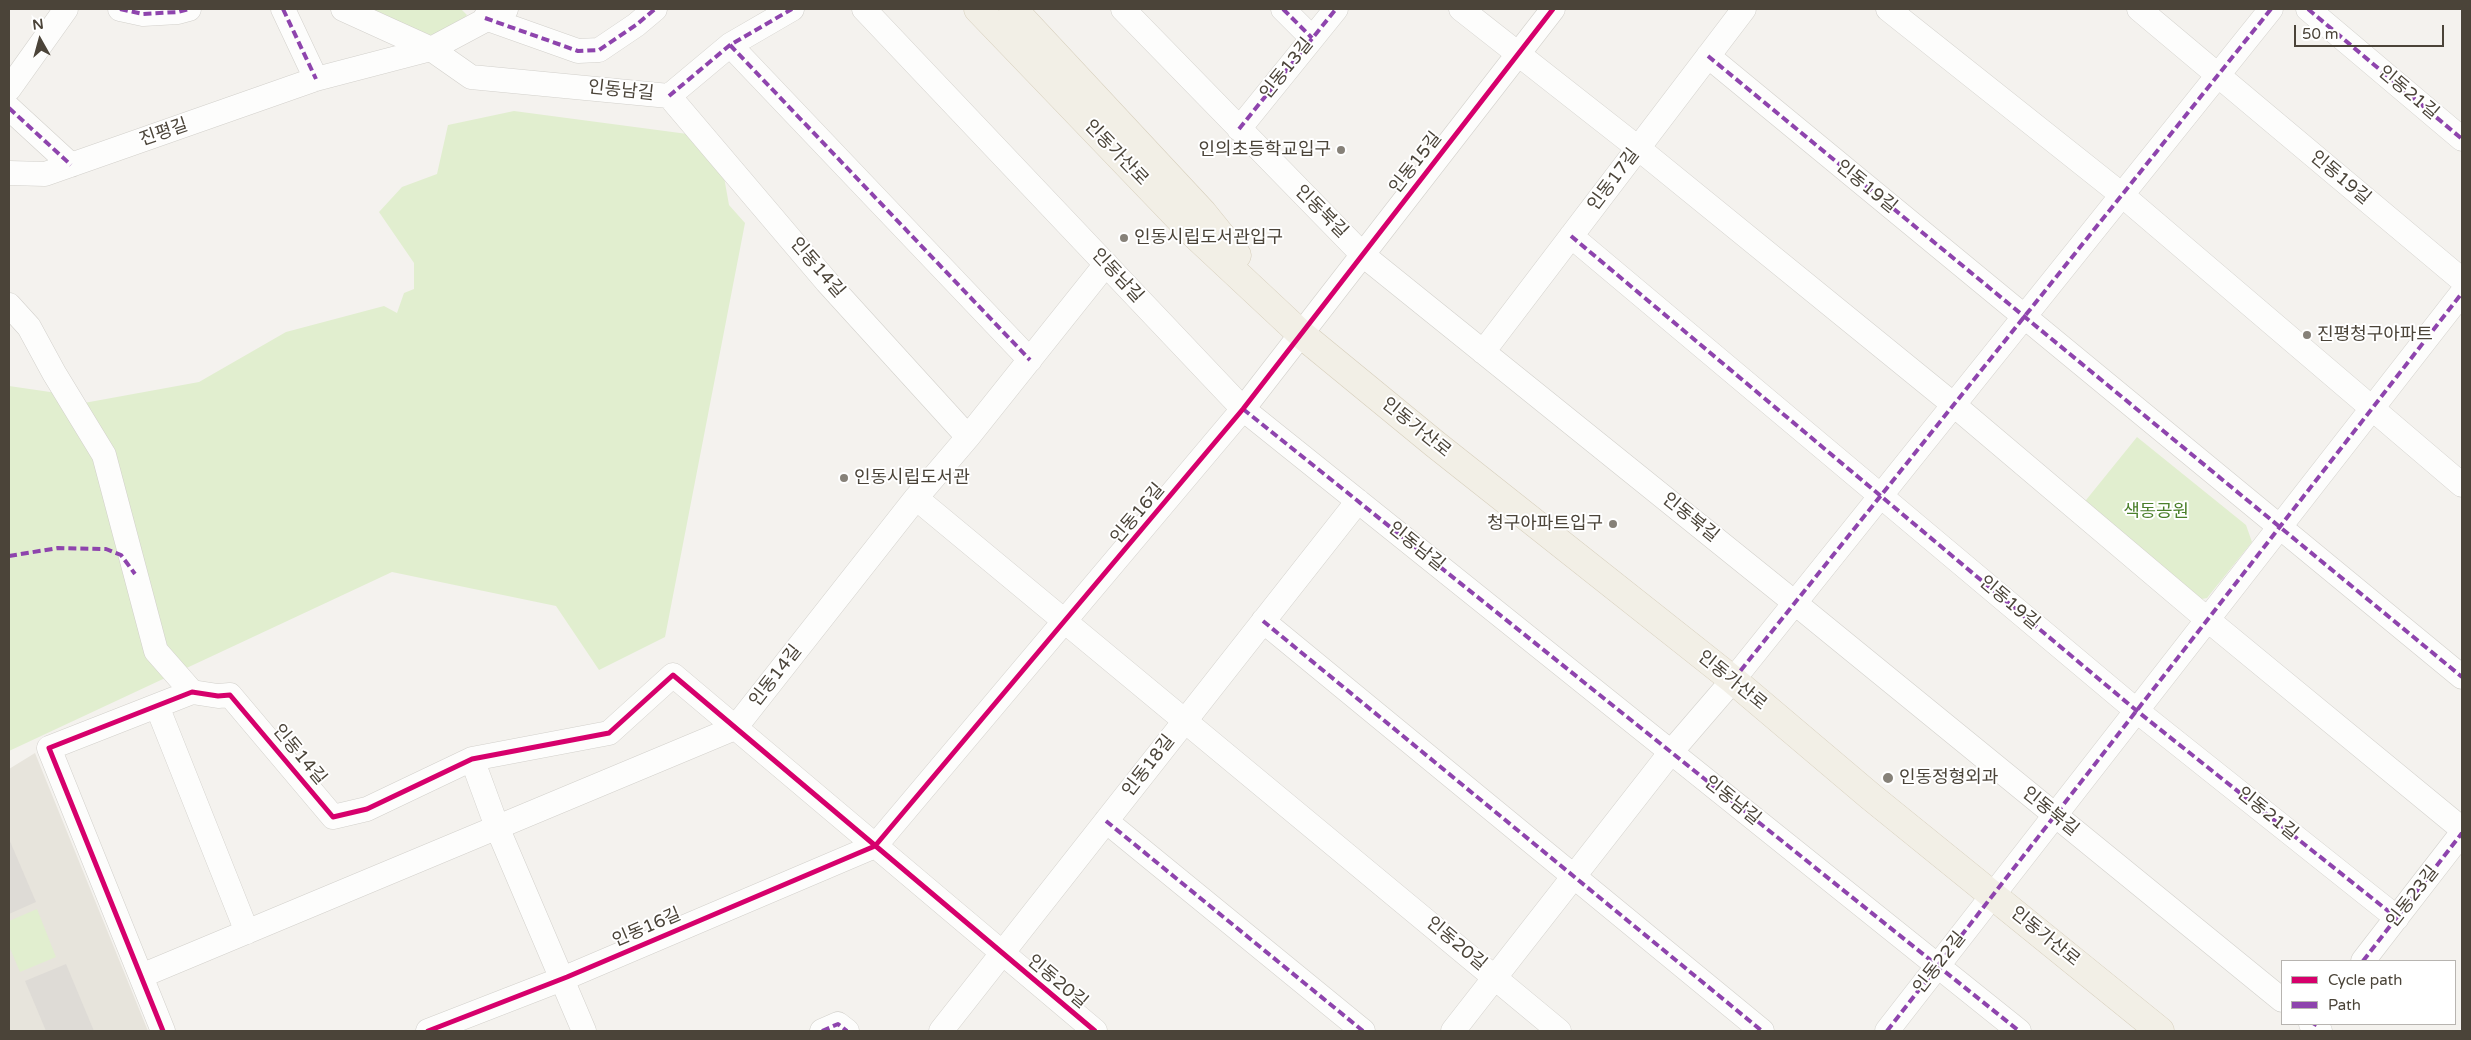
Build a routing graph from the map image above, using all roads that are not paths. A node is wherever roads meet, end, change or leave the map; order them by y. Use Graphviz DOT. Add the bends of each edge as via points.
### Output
graph roads {
  1 [pos="66,9"];
  2 [pos="120,9"];
  3 [pos="190,9"];
  4 [pos="283,9"];
  5 [pos="343,9"];
  6 [pos="506,9"];
  7 [pos="655,9"];
  8 [pos="792,9"];
  9 [pos="864,9"];
  10 [pos="978,9"];
  11 [pos="1013,9"];
  12 [pos="1123,9"];
  13 [pos="1283,9"];
  14 [pos="1336,9"];
  15 [pos="1461,9"];
  16 [pos="1553,9"];
  17 [pos="1744,9"];
  18 [pos="1888,9"];
  19 [pos="2139,9"];
  20 [pos="2271,9"];
  21 [pos="2308,9"];
  22 [pos="485,18"];
  23 [pos="1312,38"];
  24 [pos="730,45"];
  25 [pos="430,48"];
  26 [pos="1518,55"];
  27 [pos="1708,56"];
  28 [pos="2218,75"];
  29 [pos="316,79"];
  30 [pos="9,89"];
  31 [pos="670,96"];
  32 [pos="9,108"];
  33 [pos="1239,129"];
  34 [pos="2462,140"];
  35 [pos="1638,148"];
  36 [pos="71,165"];
  37 [pos="9,173"];
  38 [pos="2122,195"];
  39 [pos="1571,236"];
  40 [pos="1363,255"];
  41 [pos="1106,264"];
  42 [pos="2462,280"];
  43 [pos="2462,293"];
  44 [pos="9,305"];
  45 [pos="2025,317"];
  46 [pos="1301,334"];
  47 [pos="1483,352"];
  48 [pos="1030,360"];
  49 [pos="1954,405"];
  50 [pos="1243,409"];
  51 [pos="2372,409"];
  52 [pos="968,437"];
  53 [pos="2462,485"];
  54 [pos="1881,495"];
  55 [pos="916,498"];
  56 [pos="1358,501"];
  57 [pos="2280,527"];
  58 [pos="1795,602"];
  59 [pos="2208,620"];
  60 [pos="1263,621"];
  61 [pos="1066,622"];
  62 [pos="2462,677"];
  63 [pos="1733,680"];
  64 [pos="192,692"];
  65 [pos="157,706"];
  66 [pos="2137,711"];
  67 [pos="1185,720"];
  68 [pos="734,728"];
  69 [pos="1671,752"];
  70 [pos="472,759"];
  71 [pos="2055,816"];
  72 [pos="1106,821"];
  73 [pos="497,827"];
  74 [pos="2462,828"];
  75 [pos="2462,832"];
  76 [pos="875,846"];
  77 [pos="1574,876"];
  78 [pos="1993,896"];
  79 [pos="2397,918"];
  80 [pos="247,932"];
  81 [pos="1001,953"];
  82 [pos="2364,960"];
  83 [pos="1938,966"];
  84 [pos="141,976"];
  85 [pos="1495,977"];
  86 [pos="561,978"];
  87 [pos="2281,999"];
  88 [pos="163,1031"];
  89 [pos="428,1031"];
  90 [pos="584,1031"];
  91 [pos="822,1031"];
  92 [pos="847,1031"];
  93 [pos="941,1031"];
  94 [pos="1095,1031"];
  95 [pos="1363,1031"];
  96 [pos="1453,1031"];
  97 [pos="1559,1031"];
  98 [pos="1762,1031"];
  99 [pos="1888,1031"];
  100 [pos="2019,1031"];
  101 [pos="2160,1031"];
  1 -- 30 [label="street"];
  2 -- 3 [label="street" via="144,14"];
  4 -- 29 [label="street"];
  5 -- 25 [label="street, 인동남길"];
  6 -- 22 [label="street, 진평길"];
  7 -- 22 [label="street" via="600,50 578,50"];
  8 -- 24 [label="street, 인동남길"];
  9 -- 41 [label="street, 인동남길"];
  10 -- 46 [label="main road, 인동가산로" via="1195,235"];
  11 -- 46 [label="main road, 인동가산로" via="1203,213"];
  12 -- 33 [label="street, 인동북길"];
  13 -- 23 [label="street"];
  14 -- 23 [label="street, 인동13길"];
  15 -- 26 [label="street"];
  16 -- 26 [label="street, 인동15길"];
  17 -- 27 [label="street, 인동17길"];
  18 -- 38 [label="street"];
  19 -- 28 [label="street, 인동19길"];
  20 -- 28 [label="street"];
  21 -- 34 [label="street, 인동21길"];
  22 -- 25 [label="street, 진평길"];
  23 -- 33 [label="street, 인동13길"];
  24 -- 31 [label="street, 인동남길"];
  24 -- 48 [label="street"];
  25 -- 29 [label="street, 진평길"];
  25 -- 31 [label="street, 인동남길" via="471,77"];
  26 -- 35 [label="street"];
  26 -- 40 [label="street, 인동15길"];
  27 -- 35 [label="street, 인동17길"];
  27 -- 45 [label="street, 인동19길"];
  28 -- 38 [label="street"];
  28 -- 42 [label="street, 인동19길"];
  29 -- 36 [label="street, 진평길"];
  31 -- 52 [label="street, 인동14길" via="827,282"];
  32 -- 36 [label="street"];
  33 -- 40 [label="street, 인동북길"];
  35 -- 39 [label="street, 인동17길"];
  35 -- 49 [label="street"];
  36 -- 37 [label="street, 진평길" via="45,174"];
  38 -- 45 [label="street"];
  38 -- 51 [label="street"];
  39 -- 47 [label="street, 인동17길"];
  39 -- 54 [label="street, 인동19길"];
  40 -- 46 [label="street, 인동15길"];
  40 -- 47 [label="street, 인동북길"];
  41 -- 48 [label="street, 인동14길"];
  41 -- 50 [label="street, 인동남길"];
  43 -- 51 [label="street"];
  44 -- 64 [label="street" via="29,327 104,455 156,651"];
  45 -- 49 [label="street"];
  45 -- 57 [label="street, 인동19길"];
  46 -- 50 [label="street, 인동16길"];
  46 -- 63 [label="main road, 인동가산로"];
  47 -- 58 [label="street, 인동북길"];
  48 -- 52 [label="street, 인동14길"];
  49 -- 54 [label="street"];
  49 -- 59 [label="street"];
  50 -- 56 [label="street, 인동남길"];
  50 -- 61 [label="street, 인동16길"];
  51 -- 53 [label="street"];
  51 -- 57 [label="street"];
  52 -- 55 [label="street, 인동14길"];
  54 -- 58 [label="street"];
  54 -- 66 [label="street, 인동19길"];
  55 -- 61 [label="street"];
  55 -- 68 [label="street, 인동14길"];
  56 -- 60 [label="street, 인동18길"];
  56 -- 69 [label="street, 인동남길"];
  57 -- 59 [label="street"];
  57 -- 62 [label="street"];
  58 -- 63 [label="street"];
  58 -- 71 [label="street, 인동북길"];
  59 -- 66 [label="street"];
  59 -- 74 [label="street"];
  60 -- 67 [label="street, 인동18길"];
  60 -- 77 [label="street"];
  61 -- 67 [label="street"];
  61 -- 76 [label="street, 인동16길"];
  63 -- 69 [label="street, 인동20길"];
  63 -- 78 [label="main road, 인동가산로"];
  64 -- 65 [label="street"];
  64 -- 70 [label="street, 인동14길" via="230,695 333,817 366,809"];
  65 -- 80 [label="street"];
  65 -- 84 [label="street" via="49,748"];
  66 -- 71 [label="street"];
  66 -- 79 [label="street, 인동21길"];
  67 -- 72 [label="street, 인동18길"];
  67 -- 85 [label="street, 인동20길"];
  68 -- 70 [label="street, 인동14길" via="674,674 609,733"];
  68 -- 73 [label="street, 인동14길"];
  68 -- 76 [label="street"];
  69 -- 77 [label="street, 인동20길"];
  69 -- 83 [label="street, 인동남길"];
  70 -- 73 [label="street"];
  71 -- 78 [label="street"];
  71 -- 87 [label="street, 인동북길"];
  72 -- 81 [label="street, 인동18길"];
  72 -- 95 [label="street"];
  73 -- 80 [label="street, 인동14길"];
  73 -- 86 [label="street"];
  75 -- 79 [label="street, 인동23길"];
  76 -- 81 [label="street"];
  76 -- 86 [label="street, 인동16길"];
  77 -- 85 [label="street, 인동20길"];
  77 -- 98 [label="street"];
  78 -- 83 [label="street, 인동22길"];
  78 -- 101 [label="main road, 인동가산로"];
  79 -- 82 [label="street, 인동23길"];
  80 -- 84 [label="street, 인동14길"];
  81 -- 93 [label="street, 인동18길"];
  81 -- 94 [label="street, 인동20길"];
  83 -- 99 [label="street, 인동22길"];
  83 -- 100 [label="street, 인동남길"];
  84 -- 88 [label="street"];
  85 -- 96 [label="street, 인동20길"];
  85 -- 97 [label="street, 인동20길"];
  86 -- 89 [label="street, 인동16길"];
  86 -- 90 [label="street"];
  91 -- 92 [label="street" via="838,1024"];
}
